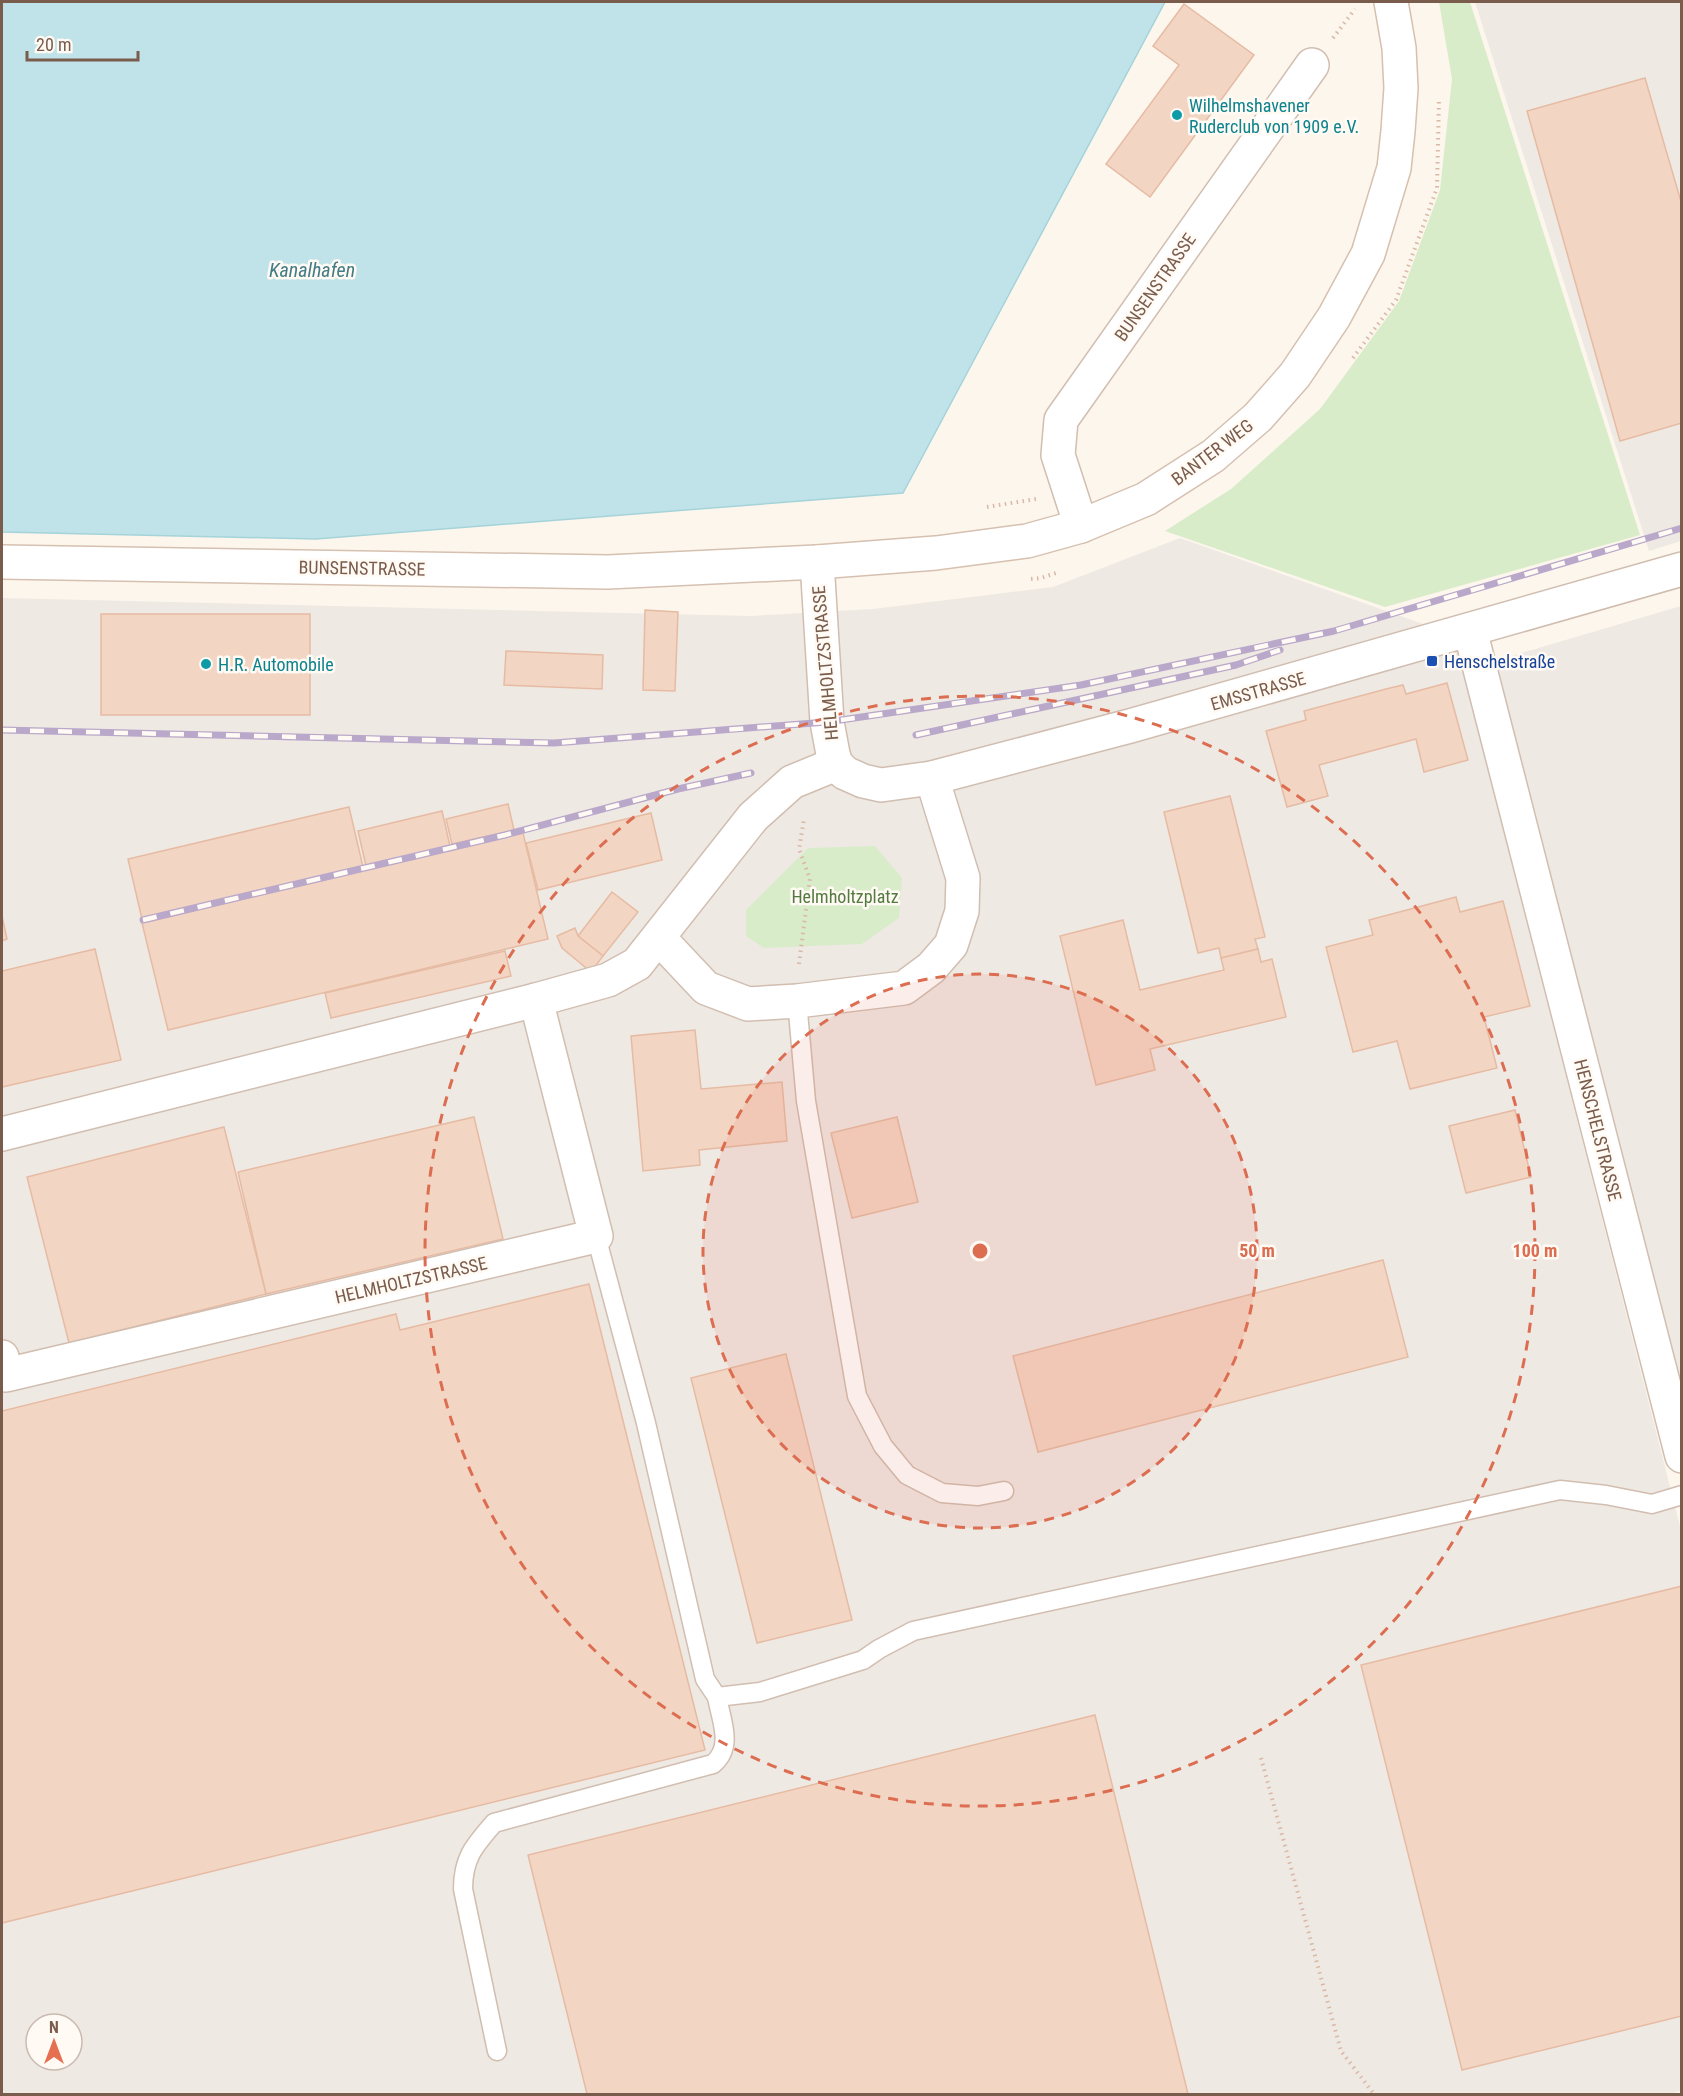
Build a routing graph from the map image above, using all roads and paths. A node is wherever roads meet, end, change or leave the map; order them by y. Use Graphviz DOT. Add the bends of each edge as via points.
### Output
graph roads {
  1 [pos="1361,2"];
  2 [pos="1391,2"];
  3 [pos="1312,65"];
  4 [pos="1439,88"];
  5 [pos="1346,367"];
  6 [pos="1081,526"];
  7 [pos="2,562"];
  8 [pos="817,562"];
  9 [pos="723,568"];
  10 [pos="1682,570"];
  11 [pos="1062,571"];
  12 [pos="1029,579"];
  13 [pos="1470,630"];
  14 [pos="836,764"];
  15 [pos="932,778"];
  16 [pos="806,811"];
  17 [pos="658,938"];
  18 [pos="536,1000"];
  19 [pos="796,1001"];
  20 [pos="2,1134"];
  21 [pos="596,1236"];
  22 [pos="2,1357"];
  23 [pos="1682,1456"];
  24 [pos="1004,1491"];
  25 [pos="1682,1495"];
  26 [pos="717,1698"];
  27 [pos="1261,1758"];
  28 [pos="497,2051"];
  29 [pos="1374,2094"];
  1 -- 3 [label="path"];
  2 -- 6 [label="street, BANTER WEG" via="1401,88 1394,168 1368,254 1335,317 1296,375 1258,417 1213,456 1146,499"];
  3 -- 6 [label="street, BUNSENSTRASSE" via="1061,420 1058,455"];
  4 -- 5 [label="path" via="1437,188 1396,300"];
  6 -- 8 [label="street, BANTER WEG" via="1026,541"];
  7 -- 9 [label="street, BUNSENSTRASSE" via="609,572"];
  8 -- 9 [label="street, BANTER WEG"];
  8 -- 14 [label="street, HELMHOLTZSTRASSE" via="827,722"];
  10 -- 13 [label="street, EMSSTRASSE"];
  11 -- 12 [label="path"];
  13 -- 15 [label="street, EMSSTRASSE"];
  13 -- 23 [label="street, HENSCHELSTRASSE"];
  14 -- 15 [label="street, EMSSTRASSE" via="864,782"];
  14 -- 17 [label="street" via="792,782 753,817"];
  15 -- 19 [label="street" via="963,878 963,911 951,945 931,968 904,988"];
  16 -- 19 [label="path" via="799,849 810,879"];
  17 -- 18 [label="street" via="637,964 608,980"];
  17 -- 19 [label="street" via="706,988 748,1004"];
  18 -- 20 [label="street"];
  18 -- 21 [label="street"];
  19 -- 24 [label="lane" via="806,1101 857,1396 883,1446 907,1475 942,1493 978,1496"];
  21 -- 22 [label="street, HELMHOLTZSTRASSE" via="6,1375"];
  21 -- 26 [label="lane" via="646,1423 705,1679"];
  25 -- 26 [label="lane" via="1652,1504 1560,1490 913,1631 863,1660 760,1692"];
  26 -- 28 [label="lane" via="726,1742 713,1764 494,1823 475,1844 463,1872 463,1889"];
  27 -- 29 [label="path" via="1341,2051"];
}
